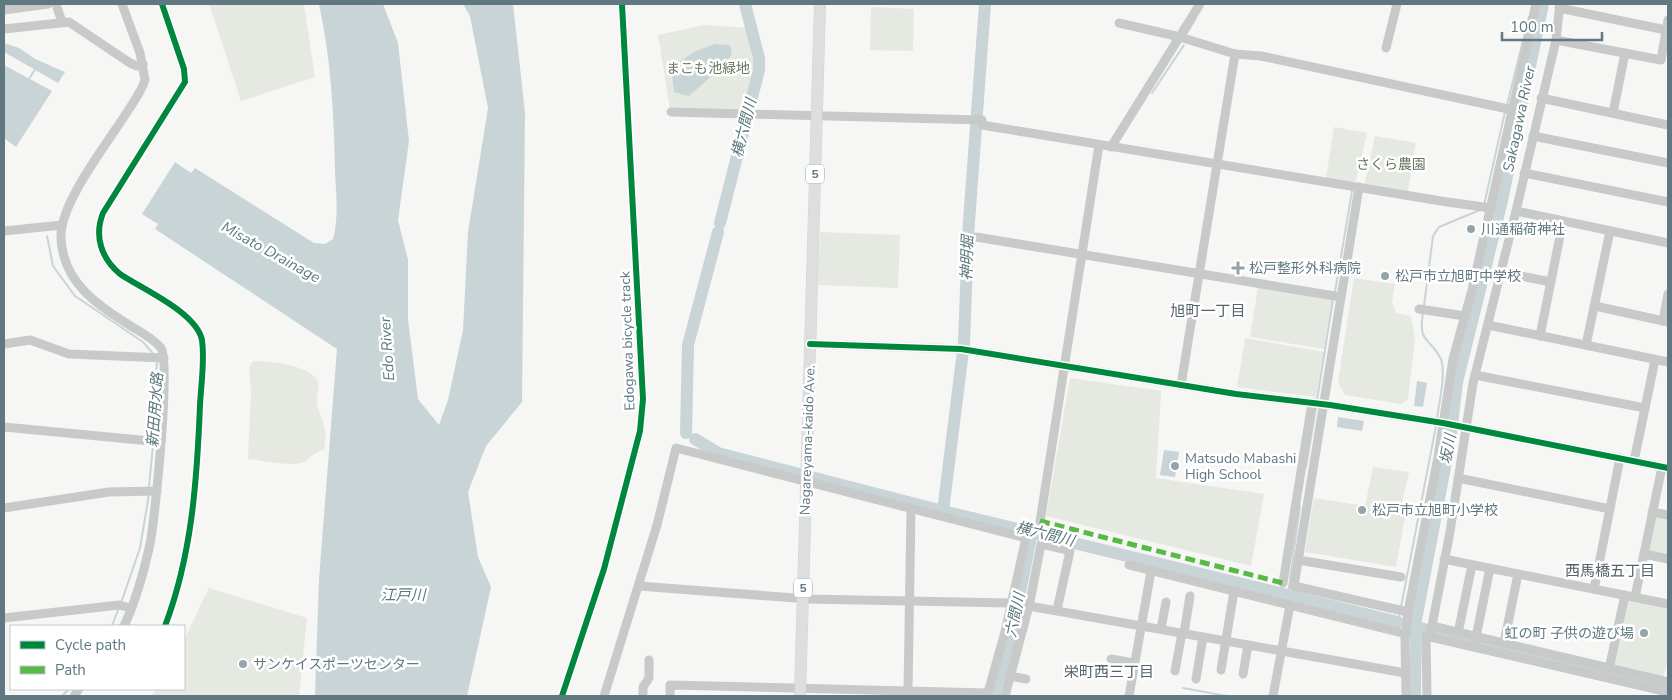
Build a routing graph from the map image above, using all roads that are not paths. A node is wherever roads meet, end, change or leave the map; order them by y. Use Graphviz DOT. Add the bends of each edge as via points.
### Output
graph roads {
  1 [pos="48,4"];
  2 [pos="56,4"];
  3 [pos="122,4"];
  4 [pos="820,4"];
  5 [pos="1200,4"];
  6 [pos="1397,4"];
  7 [pos="1536,4"];
  8 [pos="1560,6"];
  9 [pos="4,10"];
  10 [pos="1668,20"];
  11 [pos="62,22"];
  12 [pos="1119,23"];
  13 [pos="4,29"];
  14 [pos="1666,30"];
  15 [pos="1180,37"];
  16 [pos="1556,40"];
  17 [pos="1386,48"];
  18 [pos="1625,53"];
  19 [pos="1235,54"];
  20 [pos="143,64"];
  21 [pos="1541,98"];
  22 [pos="1508,109"];
  23 [pos="671,112"];
  24 [pos="1613,113"];
  25 [pos="816,115"];
  26 [pos="1668,125"];
  27 [pos="1533,136"];
  28 [pos="1099,145"];
  29 [pos="1111,147"];
  30 [pos="1668,163"];
  31 [pos="1216,164"];
  32 [pos="1524,173"];
  33 [pos="1359,188"];
  34 [pos="1668,202"];
  35 [pos="1486,207"];
  36 [pos="1516,211"];
  37 [pos="1563,221"];
  38 [pos="62,225"];
  39 [pos="4,231"];
  40 [pos="1610,231"];
  41 [pos="976,237"];
  42 [pos="1668,243"];
  43 [pos="1082,254"];
  44 [pos="1501,272"];
  45 [pos="1199,274"];
  46 [pos="1551,282"];
  47 [pos="1668,294"];
  48 [pos="1341,297"];
  49 [pos="1594,306"];
  50 [pos="1420,309"];
  51 [pos="1465,316"];
  52 [pos="1666,322"];
  53 [pos="1488,325"];
  54 [pos="1540,336"];
  55 [pos="4,344"];
  56 [pos="810,344"];
  57 [pos="1586,346"];
  58 [pos="164,358"];
  59 [pos="1656,360"];
  60 [pos="1668,362"];
  61 [pos="1065,366"];
  62 [pos="1475,375"];
  63 [pos="1181,385"];
  64 [pos="1312,403"];
  65 [pos="1323,404"];
  66 [pos="1645,408"];
  67 [pos="1444,423"];
  68 [pos="4,427"];
  69 [pos="1462,427"];
  70 [pos="161,442"];
  71 [pos="1620,458"];
  72 [pos="1634,461"];
  73 [pos="1665,468"];
  74 [pos="1458,478"];
  75 [pos="806,481"];
  76 [pos="157,491"];
  77 [pos="4,508"];
  78 [pos="1610,508"];
  79 [pos="911,510"];
  80 [pos="1652,512"];
  81 [pos="1294,514"];
  82 [pos="1668,515"];
  83 [pos="1305,516"];
  84 [pos="1040,522"];
  85 [pos="1644,554"];
  86 [pos="1444,559"];
  87 [pos="1668,559"];
  88 [pos="1298,560"];
  89 [pos="1129,565"];
  90 [pos="1472,565"];
  91 [pos="1490,568"];
  92 [pos="1151,571"];
  93 [pos="1518,574"];
  94 [pos="1401,577"];
  95 [pos="1283,583"];
  96 [pos="639,586"];
  97 [pos="1594,589"];
  98 [pos="1234,592"];
  99 [pos="1625,595"];
  100 [pos="1190,596"];
  101 [pos="803,598"];
  102 [pos="1635,598"];
  103 [pos="910,601"];
  104 [pos="1166,602"];
  105 [pos="1010,603"];
  106 [pos="1668,604"];
  107 [pos="1290,605"];
  108 [pos="1029,606"];
  109 [pos="132,608"];
  110 [pos="1057,610"];
  111 [pos="1408,615"];
  112 [pos="4,618"];
  113 [pos="124,625"];
  114 [pos="1141,626"];
  115 [pos="1161,629"];
  116 [pos="1406,632"];
  117 [pos="1431,632"];
  118 [pos="1183,633"];
  119 [pos="1458,633"];
  120 [pos="1203,637"];
  121 [pos="1225,640"];
  122 [pos="1475,642"];
  123 [pos="1504,644"];
  124 [pos="1248,645"];
  125 [pos="1281,651"];
  126 [pos="1111,659"];
  127 [pos="649,660"];
  128 [pos="1134,663"];
  129 [pos="1609,669"];
  130 [pos="1221,670"];
  131 [pos="1175,671"];
  132 [pos="1405,673"];
  133 [pos="1243,674"];
  134 [pos="1010,676"];
  135 [pos="1026,679"];
  136 [pos="1196,679"];
  137 [pos="1668,682"];
  138 [pos="908,690"];
  139 [pos="800,692"];
  140 [pos="1668,692"];
  141 [pos="988,694"];
  142 [pos="604,696"];
  143 [pos="643,696"];
  144 [pos="670,696"];
  145 [pos="1005,696"];
  146 [pos="1129,696"];
  147 [pos="1273,696"];
  148 [pos="1406,696"];
  149 [pos="1427,696"];
  1 -- 9 [label="street"];
  2 -- 11 [label="street"];
  3 -- 20 [label="street"];
  4 -- 25 [label="main road, Nagareyama-kaido Ave. / 5"];
  5 -- 15 [label="street"];
  6 -- 17 [label="street"];
  7 -- 22 [label="street"];
  8 -- 14 [label="street"];
  8 -- 16 [label="street"];
  10 -- 14 [label="street"];
  11 -- 13 [label="street"];
  11 -- 20 [label="street" via="68,22 134,65"];
  12 -- 15 [label="street"];
  14 -- 18 [label="street" via="1661,60"];
  15 -- 19 [label="street"];
  15 -- 29 [label="street"];
  16 -- 18 [label="street"];
  16 -- 21 [label="street"];
  18 -- 24 [label="street"];
  19 -- 22 [label="street" via="1279,60"];
  19 -- 31 [label="street"];
  20 -- 38 [label="street" via="144,84 71,200"];
  21 -- 24 [label="street"];
  21 -- 27 [label="street"];
  22 -- 35 [label="street"];
  23 -- 25 [label="street"];
  24 -- 26 [label="street"];
  25 -- 28 [label="street" via="972,119"];
  25 -- 56 [label="main road, Nagareyama-kaido Ave. / 5"];
  27 -- 30 [label="street"];
  27 -- 32 [label="street"];
  28 -- 29 [label="street"];
  28 -- 43 [label="street"];
  29 -- 31 [label="street"];
  31 -- 33 [label="street"];
  31 -- 45 [label="street"];
  32 -- 34 [label="street"];
  32 -- 36 [label="street"];
  33 -- 35 [label="street"];
  33 -- 48 [label="street"];
  35 -- 51 [label="street"];
  36 -- 37 [label="street"];
  36 -- 44 [label="street"];
  37 -- 40 [label="street"];
  37 -- 46 [label="street"];
  38 -- 39 [label="street"];
  38 -- 58 [label="street" via="62,251 80,288 152,340 161,348"];
  40 -- 42 [label="street"];
  40 -- 49 [label="street"];
  41 -- 43 [label="street"];
  43 -- 45 [label="street"];
  43 -- 61 [label="street"];
  44 -- 46 [label="street"];
  44 -- 53 [label="street"];
  45 -- 48 [label="street"];
  45 -- 63 [label="street"];
  46 -- 54 [label="street"];
  47 -- 52 [label="street"];
  48 -- 65 [label="street"];
  49 -- 52 [label="street"];
  49 -- 57 [label="street"];
  50 -- 51 [label="street"];
  51 -- 67 [label="street" via="1453,359"];
  53 -- 54 [label="street"];
  53 -- 62 [label="street"];
  54 -- 57 [label="street"];
  55 -- 58 [label="street" via="30,340 69,354"];
  56 -- 61 [label="street" via="965,350"];
  56 -- 75 [label="main road, Nagareyama-kaido Ave. / 5"];
  57 -- 59 [label="street"];
  58 -- 70 [label="street"];
  59 -- 60 [label="street"];
  59 -- 66 [label="street"];
  61 -- 63 [label="street"];
  61 -- 84 [label="street"];
  62 -- 66 [label="street"];
  62 -- 69 [label="street"];
  63 -- 64 [label="street"];
  64 -- 65 [label="street"];
  64 -- 81 [label="street"];
  65 -- 67 [label="street"];
  65 -- 83 [label="street"];
  66 -- 72 [label="street"];
  67 -- 69 [label="street"];
  67 -- 111 [label="street"];
  68 -- 70 [label="street"];
  69 -- 71 [label="street"];
  69 -- 74 [label="street"];
  70 -- 76 [label="street"];
  71 -- 72 [label="street"];
  71 -- 78 [label="street"];
  72 -- 73 [label="street"];
  73 -- 80 [label="street"];
  74 -- 78 [label="street"];
  74 -- 86 [label="street"];
  75 -- 79 [label="street"];
  75 -- 96 [label="street" via="676,448"];
  75 -- 101 [label="main road, Nagareyama-kaido Ave. / 5"];
  76 -- 77 [label="street" via="109,492"];
  76 -- 109 [label="street" via="150,543"];
  78 -- 97 [label="street"];
  79 -- 103 [label="street"];
  79 -- 105 [label="street" via="1026,538"];
  80 -- 82 [label="street"];
  80 -- 85 [label="street"];
  81 -- 83 [label="street"];
  81 -- 95 [label="street"];
  83 -- 88 [label="street"];
  85 -- 87 [label="street"];
  85 -- 102 [label="street"];
  86 -- 90 [label="street"];
  86 -- 117 [label="street"];
  88 -- 94 [label="street"];
  88 -- 111 [label="street" via="1294,586"];
  89 -- 92 [label="street"];
  90 -- 91 [label="street"];
  90 -- 119 [label="street"];
  91 -- 93 [label="street"];
  91 -- 122 [label="street"];
  92 -- 98 [label="street"];
  92 -- 114 [label="street"];
  93 -- 97 [label="street"];
  93 -- 123 [label="street"];
  96 -- 101 [label="street"];
  96 -- 142 [label="street"];
  97 -- 99 [label="street"];
  98 -- 107 [label="street"];
  98 -- 121 [label="street"];
  99 -- 102 [label="street"];
  99 -- 129 [label="street"];
  100 -- 118 [label="street"];
  101 -- 103 [label="street"];
  101 -- 139 [label="main road, Nagareyama-kaido Ave. / 5"];
  102 -- 106 [label="street"];
  103 -- 105 [label="street"];
  103 -- 138 [label="street"];
  104 -- 115 [label="street"];
  105 -- 141 [label="street"];
  107 -- 116 [label="street"];
  107 -- 125 [label="street"];
  108 -- 110 [label="street"];
  108 -- 110 [label="street" via="1041,544 1070,551"];
  108 -- 134 [label="street"];
  109 -- 112 [label="street" via="119,605"];
  109 -- 113 [label="street"];
  110 -- 114 [label="street"];
  111 -- 116 [label="street"];
  114 -- 115 [label="street"];
  114 -- 128 [label="street"];
  115 -- 118 [label="street"];
  116 -- 132 [label="street"];
  117 -- 119 [label="street"];
  117 -- 122 [label="street"];
  117 -- 149 [label="street" via="1426,636"];
  118 -- 120 [label="street"];
  118 -- 131 [label="street"];
  119 -- 122 [label="street"];
  120 -- 121 [label="street"];
  120 -- 136 [label="street"];
  121 -- 124 [label="street"];
  121 -- 130 [label="street"];
  122 -- 123 [label="street"];
  122 -- 140 [label="street"];
  123 -- 129 [label="street"];
  124 -- 125 [label="street"];
  124 -- 133 [label="street"];
  125 -- 132 [label="street"];
  125 -- 147 [label="street"];
  126 -- 128 [label="street"];
  127 -- 143 [label="street" via="649,678 643,687"];
  128 -- 146 [label="street"];
  129 -- 137 [label="street"];
  132 -- 148 [label="street"];
  134 -- 135 [label="street"];
  134 -- 145 [label="street"];
  138 -- 139 [label="street"];
  138 -- 141 [label="street"];
  139 -- 144 [label="street" via="670,684"];
}
